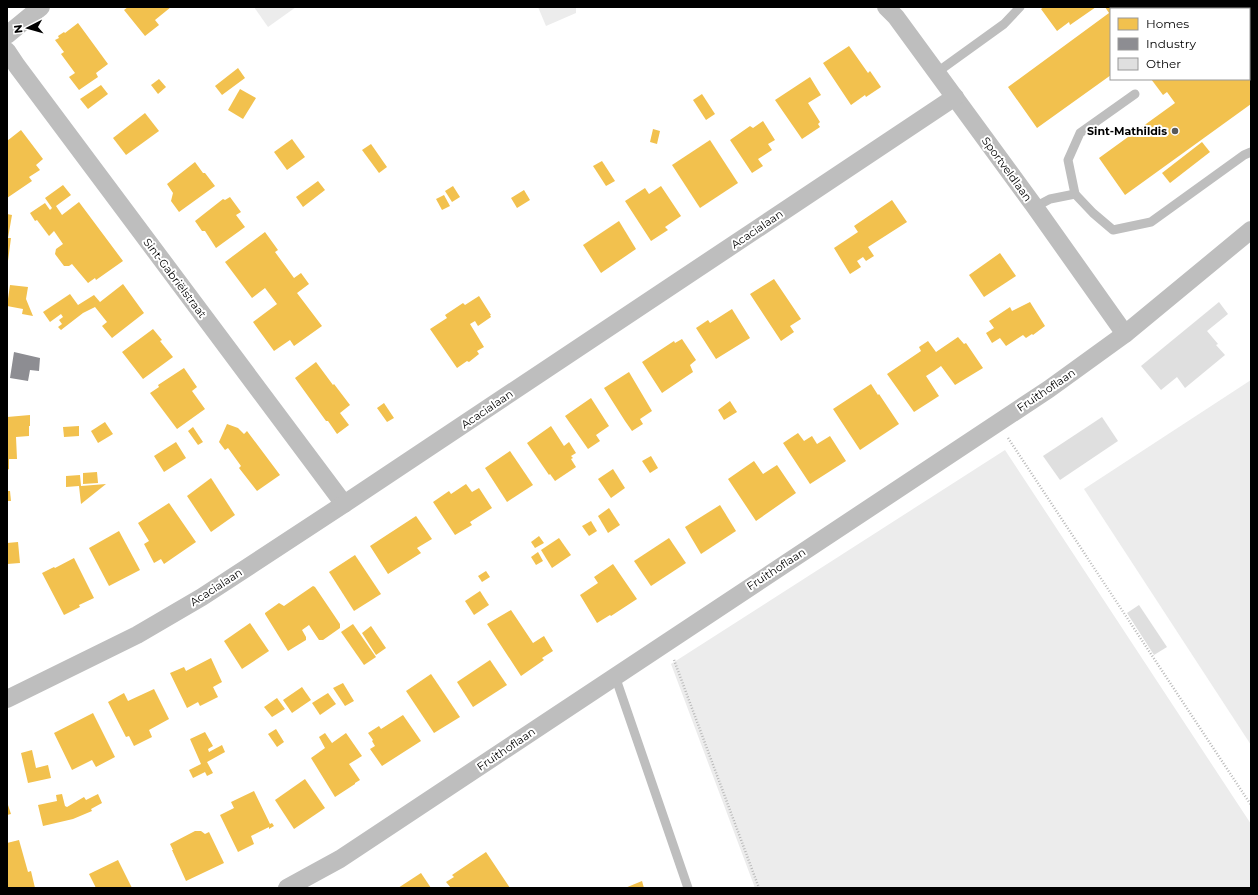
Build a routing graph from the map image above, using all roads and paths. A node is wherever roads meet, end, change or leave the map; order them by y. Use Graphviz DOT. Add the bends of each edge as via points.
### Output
graph roads {
  1 [pos="41,7"];
  2 [pos="886,7"];
  3 [pos="1020,7"];
  4 [pos="7,35"];
  5 [pos="7,51"];
  6 [pos="936,73"];
  7 [pos="1135,94"];
  8 [pos="955,97"];
  9 [pos="1251,152"];
  10 [pos="1075,194"];
  11 [pos="1035,207"];
  12 [pos="1251,230"];
  13 [pos="1125,334"];
  14 [pos="998,422"];
  15 [pos="344,504"];
  16 [pos="667,641"];
  17 [pos="615,676"];
  18 [pos="7,699"];
  19 [pos="1251,805"];
  20 [pos="287,888"];
  21 [pos="688,888"];
  22 [pos="759,888"];
  1 -- 4 [label="street"];
  2 -- 6 [label="street, Sportveldlaan"];
  3 -- 6 [label="lane" via="1004,24"];
  5 -- 15 [label="street, Sint-Gabriëlstraat"];
  6 -- 8 [label="street, Sportveldlaan"];
  7 -- 10 [label="lane" via="1080,133 1068,160"];
  8 -- 11 [label="street, Sportveldlaan"];
  8 -- 15 [label="street, Acacialaan"];
  9 -- 10 [label="lane" via="1151,222 1113,230 1092,213"];
  10 -- 11 [label="lane" via="1050,199"];
  11 -- 13 [label="street, Sportveldlaan"];
  12 -- 13 [label="street, Fruithoflaan"];
  13 -- 14 [label="street, Fruithoflaan"];
  14 -- 16 [label="street, Fruithoflaan"];
  14 -- 19 [label="path"];
  15 -- 18 [label="street, Acacialaan" via="202,597 137,635"];
  16 -- 17 [label="street, Fruithoflaan"];
  16 -- 22 [label="path"];
  17 -- 20 [label="street, Fruithoflaan" via="340,859"];
  17 -- 21 [label="lane"];
}
